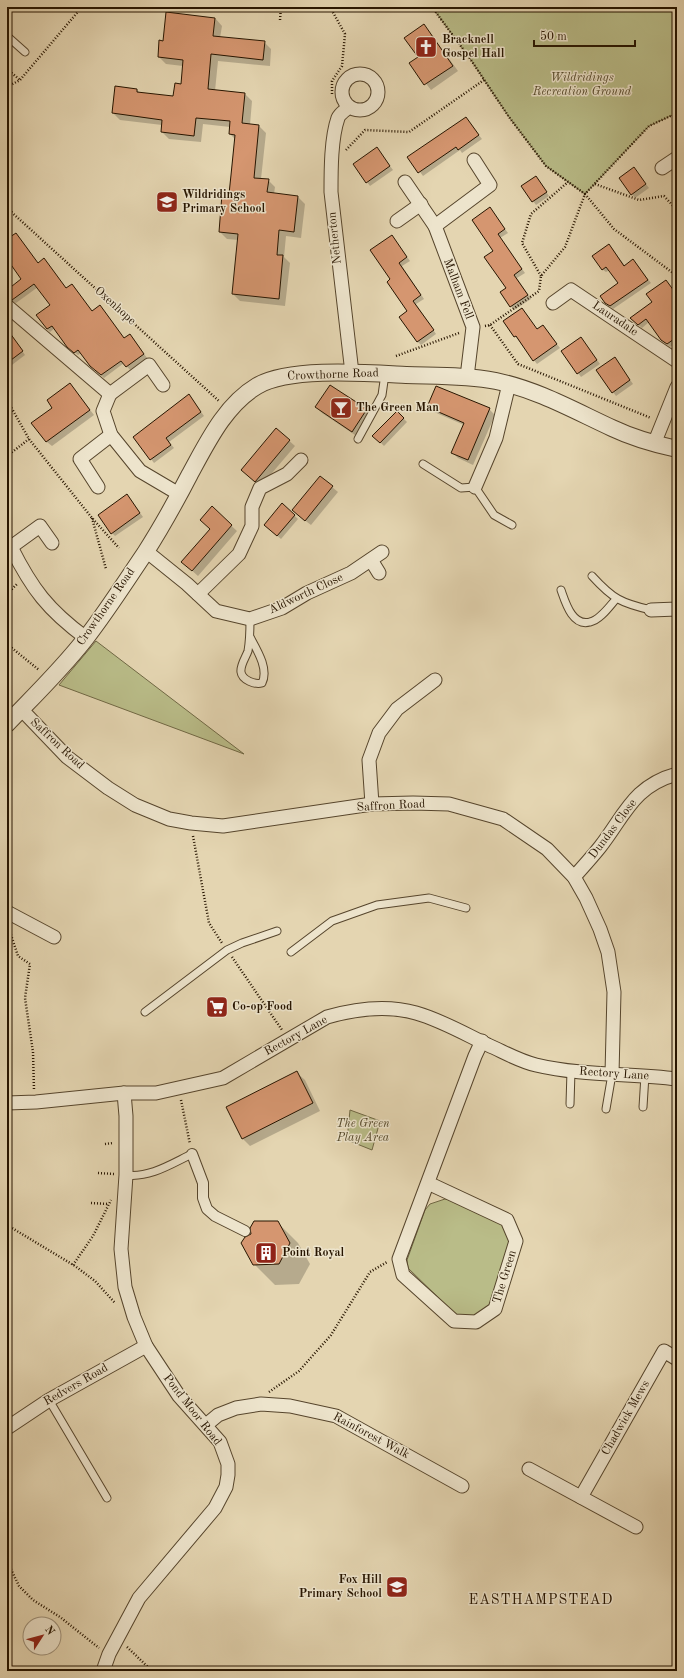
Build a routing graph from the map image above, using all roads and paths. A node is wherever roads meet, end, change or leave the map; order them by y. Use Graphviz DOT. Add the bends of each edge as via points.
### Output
graph roads {
  1 [pos="82,7"];
  2 [pos="282,7"];
  3 [pos="330,7"];
  4 [pos="432,7"];
  5 [pos="280,20"];
  6 [pos="7,36"];
  7 [pos="25,52"];
  8 [pos="7,69"];
  9 [pos="20,80"];
  10 [pos="484,80"];
  11 [pos="7,87"];
  12 [pos="332,94"];
  13 [pos="349,106"];
  14 [pos="677,113"];
  15 [pos="346,150"];
  16 [pos="677,158"];
  17 [pos="474,160"];
  18 [pos="662,168"];
  19 [pos="406,182"];
  20 [pos="568,182"];
  21 [pos="595,184"];
  22 [pos="585,194"];
  23 [pos="421,204"];
  24 [pos="7,208"];
  25 [pos="677,210"];
  26 [pos="397,221"];
  27 [pos="435,226"];
  28 [pos="541,276"];
  29 [pos="677,276"];
  30 [pos="553,303"];
  31 [pos="7,306"];
  32 [pos="490,325"];
  33 [pos="473,328"];
  34 [pos="396,356"];
  35 [pos="677,360"];
  36 [pos="352,373"];
  37 [pos="385,374"];
  38 [pos="466,377"];
  39 [pos="509,384"];
  40 [pos="163,385"];
  41 [pos="677,387"];
  42 [pos="110,394"];
  43 [pos="7,400"];
  44 [pos="222,404"];
  45 [pos="664,421"];
  46 [pos="111,435"];
  47 [pos="29,439"];
  48 [pos="358,439"];
  49 [pos="654,444"];
  50 [pos="677,449"];
  51 [pos="7,456"];
  52 [pos="301,460"];
  53 [pos="423,464"];
  54 [pos="98,487"];
  55 [pos="474,487"];
  56 [pos="179,494"];
  57 [pos="92,518"];
  58 [pos="512,525"];
  59 [pos="52,543"];
  60 [pos="9,545"];
  61 [pos="119,548"];
  62 [pos="146,551"];
  63 [pos="382,552"];
  64 [pos="371,560"];
  65 [pos="106,569"];
  66 [pos="379,573"];
  67 [pos="592,576"];
  68 [pos="561,590"];
  69 [pos="198,594"];
  70 [pos="616,599"];
  71 [pos="677,609"];
  72 [pos="651,610"];
  73 [pos="250,619"];
  74 [pos="250,637"];
  75 [pos="86,638"];
  76 [pos="7,644"];
  77 [pos="50,680"];
  78 [pos="435,680"];
  79 [pos="20,709"];
  80 [pos="7,724"];
  81 [pos="677,774"];
  82 [pos="372,804"];
  83 [pos="191,823"];
  84 [pos="574,877"];
  85 [pos="466,908"];
  86 [pos="7,912"];
  87 [pos="7,924"];
  88 [pos="277,931"];
  89 [pos="54,937"];
  90 [pos="228,950"];
  91 [pos="292,952"];
  92 [pos="144,1012"];
  93 [pos="283,1032"];
  94 [pos="482,1041"];
  95 [pos="571,1071"];
  96 [pos="612,1074"];
  97 [pos="645,1075"];
  98 [pos="677,1079"];
  99 [pos="34,1086"];
  100 [pos="124,1093"];
  101 [pos="181,1100"];
  102 [pos="7,1103"];
  103 [pos="570,1104"];
  104 [pos="643,1107"];
  105 [pos="606,1109"];
  106 [pos="118,1143"];
  107 [pos="105,1144"];
  108 [pos="192,1154"];
  109 [pos="98,1173"];
  110 [pos="121,1175"];
  111 [pos="428,1183"];
  112 [pos="112,1198"];
  113 [pos="91,1203"];
  114 [pos="109,1204"];
  115 [pos="7,1225"];
  116 [pos="245,1231"];
  117 [pos="399,1258"];
  118 [pos="74,1265"];
  119 [pos="116,1304"];
  120 [pos="146,1346"];
  121 [pos="677,1359"];
  122 [pos="267,1394"];
  123 [pos="49,1400"];
  124 [pos="206,1425"];
  125 [pos="7,1428"];
  126 [pos="529,1469"];
  127 [pos="462,1486"];
  128 [pos="581,1497"];
  129 [pos="106,1498"];
  130 [pos="636,1527"];
  131 [pos="7,1562"];
  132 [pos="118,1639"];
  133 [pos="110,1654"];
  134 [pos="103,1671"];
  135 [pos="145,1671"];
  1 -- 9 [label="path"];
  2 -- 5 [label="path"];
  3 -- 12 [label="path" via="345,34 342,66 332,81"];
  4 -- 10 [label="path"];
  6 -- 7 [label="lane"];
  8 -- 9 [label="path"];
  9 -- 11 [label="path"];
  10 -- 15 [label="path" via="409,132 365,130"];
  10 -- 20 [label="path" via="546,166"];
  13 -- 36 [label="street, Netherton" via="339,116 335,134 331,192"];
  14 -- 21 [label="path" via="649,126"];
  16 -- 18 [label="street"];
  17 -- 27 [label="street" via="490,185"];
  19 -- 23 [label="street, Malham Fell"];
  20 -- 22 [label="path"];
  20 -- 28 [label="path" via="531,214 522,244"];
  21 -- 22 [label="path"];
  21 -- 25 [label="path" via="639,200 664,196"];
  22 -- 28 [label="path" via="564,247"];
  22 -- 29 [label="path" via="614,228"];
  23 -- 26 [label="street"];
  23 -- 27 [label="street, Malham Fell"];
  24 -- 44 [label="path, Oxenhope"];
  27 -- 33 [label="street, Malham Fell"];
  28 -- 32 [label="path" via="539,291"];
  30 -- 35 [label="street, Lauradale" via="570,290"];
  31 -- 42 [label="street"];
  32 -- 33 [label="path"];
  32 -- 45 [label="path" via="518,364 655,420"];
  33 -- 34 [label="path"];
  33 -- 38 [label="street, Malham Fell"];
  36 -- 37 [label="street, Crowthorne Road"];
  36 -- 56 [label="street, Crowthorne Road" via="283,376 256,387 224,416"];
  37 -- 38 [label="street, Crowthorne Road"];
  37 -- 48 [label="lane" via="382,395"];
  38 -- 39 [label="street, Crowthorne Road"];
  39 -- 49 [label="street, Crowthorne Road" via="542,395 613,429"];
  39 -- 55 [label="street" via="496,438"];
  40 -- 42 [label="street" via="149,365"];
  41 -- 45 [label="street"];
  42 -- 46 [label="street" via="103,411"];
  43 -- 47 [label="path"];
  45 -- 49 [label="street"];
  46 -- 54 [label="street" via="80,459"];
  46 -- 56 [label="street" via="140,472"];
  47 -- 51 [label="path"];
  47 -- 57 [label="path"];
  49 -- 50 [label="street, Crowthorne Road"];
  52 -- 69 [label="street" via="287,474 260,488 252,507 252,526 239,554"];
  53 -- 55 [label="lane" via="461,488"];
  55 -- 58 [label="lane" via="494,515"];
  56 -- 62 [label="street, Crowthorne Road"];
  57 -- 61 [label="path"];
  57 -- 65 [label="path"];
  59 -- 60 [label="street" via="40,526"];
  60 -- 75 [label="street" via="45,604"];
  62 -- 69 [label="street"];
  62 -- 75 [label="street, Crowthorne Road"];
  63 -- 64 [label="street, Aldworth Close"];
  64 -- 66 [label="street"];
  64 -- 73 [label="street, Aldworth Close" via="282,608"];
  67 -- 70 [label="lane"];
  68 -- 70 [label="lane" via="566,605 574,617 583,622 590,622 600,616"];
  69 -- 73 [label="street" via="216,611"];
  70 -- 72 [label="lane" via="628,605"];
  71 -- 72 [label="street"];
  73 -- 74 [label="lane"];
  74 -- 74 [label="lane" via="241,674 258,684 265,678 264,669"];
  75 -- 77 [label="street, Crowthorne Road"];
  76 -- 77 [label="path"];
  77 -- 79 [label="street, Crowthorne Road"];
  78 -- 82 [label="street" via="397,709 379,732 369,760"];
  79 -- 80 [label="street, Crowthorne Road"];
  79 -- 83 [label="street, Saffron Road" via="67,757 108,788 135,805 169,819"];
  81 -- 84 [label="street, Dundas Close" via="649,786 633,800 601,847"];
  82 -- 83 [label="street, Saffron Road" via="223,826"];
  82 -- 84 [label="street, Saffron Road" via="450,804 503,819 547,848"];
  83 -- 90 [label="path" via="208,923"];
  84 -- 96 [label="street, Saffron Road" via="586,898 608,952 614,992"];
  85 -- 91 [label="lane" via="429,898 377,905 332,921"];
  86 -- 89 [label="street"];
  87 -- 99 [label="path" via="18,956 30,964 25,998"];
  88 -- 90 [label="lane"];
  90 -- 92 [label="lane"];
  90 -- 93 [label="path"];
  94 -- 95 [label="street, Rectory Lane" via="534,1065"];
  94 -- 100 [label="street, Rectory Lane" via="416,1012 385,1009 355,1011 327,1017 223,1078 156,1093"];
  94 -- 111 [label="street"];
  95 -- 96 [label="street, Rectory Lane"];
  95 -- 103 [label="lane"];
  96 -- 97 [label="street, Rectory Lane"];
  96 -- 105 [label="lane"];
  97 -- 98 [label="street, Rectory Lane"];
  97 -- 104 [label="lane"];
  100 -- 102 [label="street, Rectory Lane"];
  100 -- 110 [label="street, Pond Moor Road" via="126,1116"];
  101 -- 108 [label="path"];
  106 -- 107 [label="path"];
  108 -- 110 [label="lane" via="154,1172 134,1176"];
  108 -- 116 [label="street" via="203,1183 203,1198 207,1208 215,1216"];
  109 -- 110 [label="path"];
  110 -- 120 [label="street, Pond Moor Road" via="121,1249 125,1287"];
  111 -- 117 [label="street"];
  111 -- 117 [label="street, The Green" via="507,1220 516,1240 495,1309 476,1322 454,1320 403,1275"];
  112 -- 114 [label="path"];
  113 -- 114 [label="path"];
  114 -- 118 [label="path" via="93,1236"];
  115 -- 118 [label="path"];
  117 -- 122 [label="path" via="384,1262 370,1272 331,1335 299,1371"];
  118 -- 119 [label="path" via="95,1281"];
  120 -- 123 [label="street, Redvers Road"];
  120 -- 124 [label="street, Pond Moor Road" via="179,1396"];
  121 -- 128 [label="street, Chadwick Mews" via="664,1351"];
  123 -- 125 [label="street, Redvers Road"];
  123 -- 129 [label="lane"];
  124 -- 127 [label="street, Rainforest Walk" via="218,1414 261,1404 290,1406 336,1416"];
  124 -- 132 [label="street, Pond Moor Road" via="220,1442 228,1464 226,1487 215,1508 139,1598"];
  126 -- 128 [label="street"];
  128 -- 130 [label="street"];
  131 -- 133 [label="path" via="19,1586 33,1600"];
  132 -- 133 [label="street, Pond Moor Road"];
  132 -- 135 [label="path" via="148,1667"];
  133 -- 134 [label="street, Pond Moor Road"];
}
